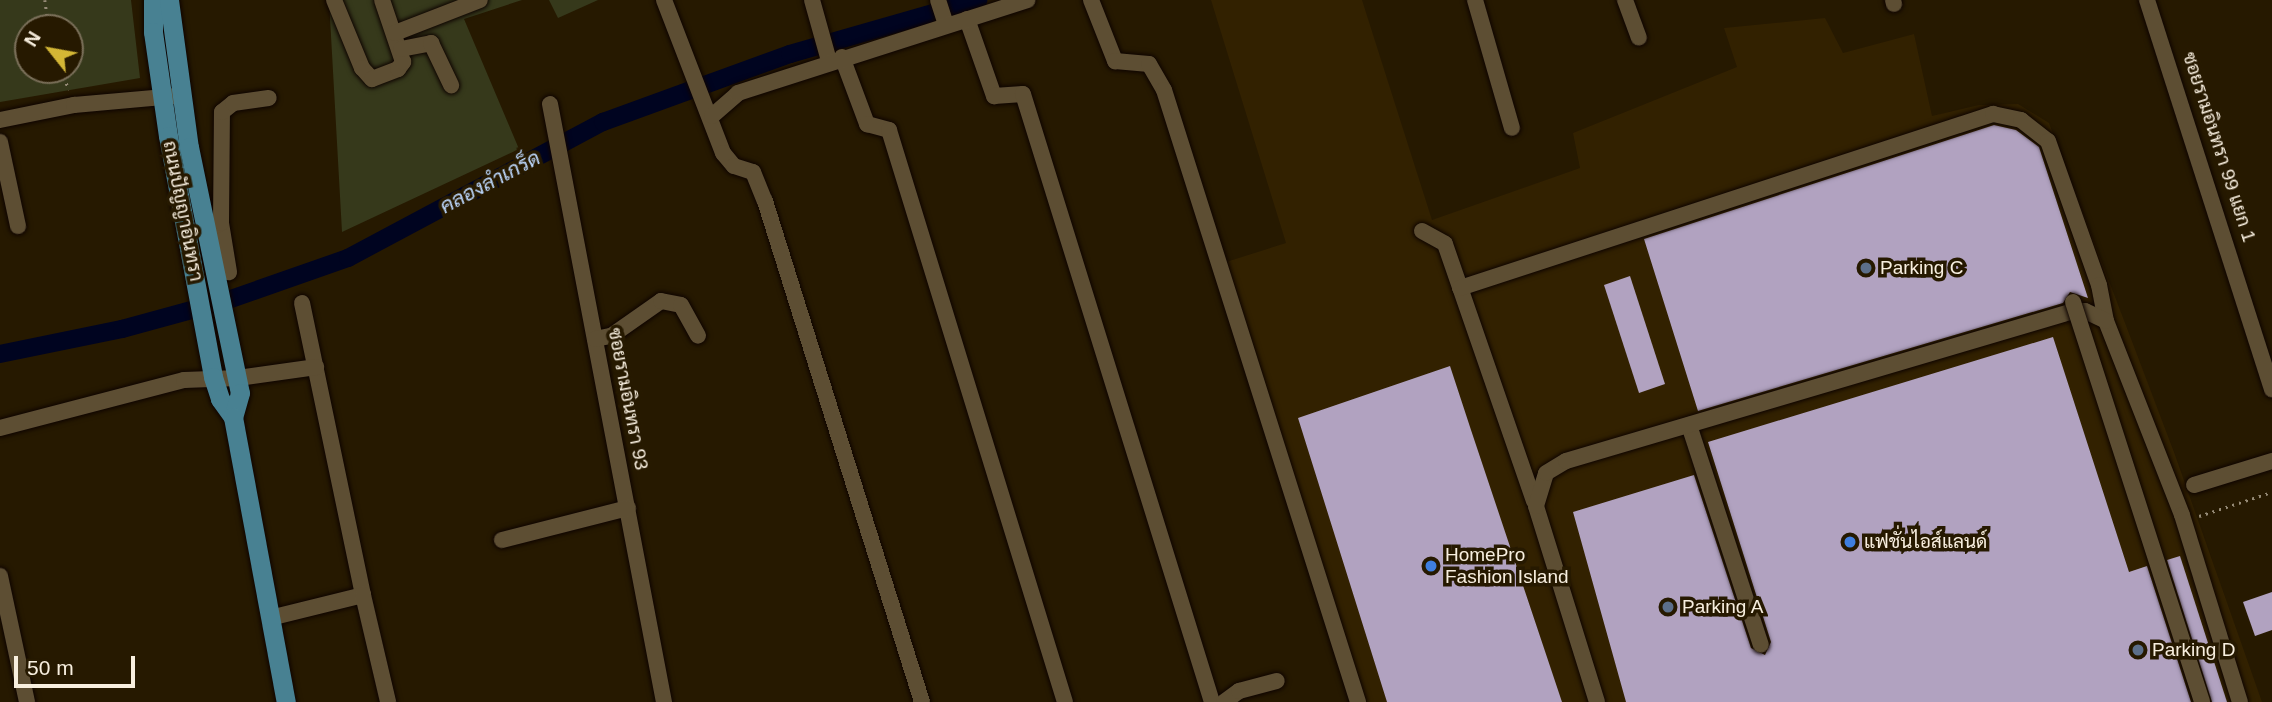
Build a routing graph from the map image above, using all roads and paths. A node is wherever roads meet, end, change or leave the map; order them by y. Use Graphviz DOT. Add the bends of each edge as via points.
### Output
graph roads {
  1 [pos="153,0"];
  2 [pos="169,0"];
  3 [pos="334,0"];
  4 [pos="382,0"];
  5 [pos="480,0"];
  6 [pos="664,0"];
  7 [pos="812,0"];
  8 [pos="938,0"];
  9 [pos="1027,0"];
  10 [pos="1091,0"];
  11 [pos="1475,0"];
  12 [pos="1625,0"];
  13 [pos="2147,0"];
  14 [pos="967,19"];
  15 [pos="944,21"];
  16 [pos="395,33"];
  17 [pos="1639,38"];
  18 [pos="401,49"];
  19 [pos="832,56"];
  20 [pos="67,84"];
  21 [pos="451,85"];
  22 [pos="171,96"];
  23 [pos="268,98"];
  24 [pos="550,104"];
  25 [pos="75,105"];
  26 [pos="710,112"];
  27 [pos="0,120"];
  28 [pos="1512,128"];
  29 [pos="0,142"];
  30 [pos="18,226"];
  31 [pos="213,227"];
  32 [pos="1422,231"];
  33 [pos="1460,288"];
  34 [pos="2073,302"];
  35 [pos="302,303"];
  36 [pos="2106,321"];
  37 [pos="698,337"];
  38 [pos="595,339"];
  39 [pos="316,367"];
  40 [pos="214,377"];
  41 [pos="238,379"];
  42 [pos="2272,389"];
  43 [pos="233,417"];
  44 [pos="1689,425"];
  45 [pos="0,428"];
  46 [pos="2272,461"];
  47 [pos="2194,485"];
  48 [pos="2272,492"];
  49 [pos="1536,506"];
  50 [pos="628,508"];
  51 [pos="2199,516"];
  52 [pos="502,540"];
  53 [pos="0,576"];
  54 [pos="363,595"];
  55 [pos="270,618"];
  56 [pos="1761,645"];
  57 [pos="1277,681"];
  58 [pos="27,702"];
  59 [pos="286,702"];
  60 [pos="388,702"];
  61 [pos="664,702"];
  62 [pos="922,702"];
  63 [pos="1065,702"];
  64 [pos="1212,702"];
  65 [pos="1224,702"];
  66 [pos="1358,702"];
  67 [pos="1597,702"];
  68 [pos="2202,702"];
  69 [pos="2240,702"];
  1 -- 22 [label="main road, ถนนปัญญาอินทรา"];
  2 -- 22 [label="main road, ถนนปัญญาอินทรา"];
  3 -- 18 [label="street" via="368,77 380,78 398,69 403,62"];
  4 -- 16 [label="street"];
  5 -- 16 [label="street"];
  6 -- 26 [label="street"];
  7 -- 19 [label="street" via="819,31"];
  8 -- 15 [label="street"];
  9 -- 14 [label="street"];
  10 -- 66 [label="street" via="1115,61 1149,64 1164,90"];
  11 -- 28 [label="street"];
  12 -- 17 [label="street"];
  13 -- 42 [label="street, ซอยรามอินทรา 99 แยก 1"];
  14 -- 15 [label="street"];
  14 -- 64 [label="street" via="994,96 1023,94"];
  15 -- 19 [label="street"];
  16 -- 18 [label="street"];
  18 -- 21 [label="street" via="431,43"];
  19 -- 26 [label="street" via="738,93"];
  19 -- 63 [label="street" via="862,115 869,125 886,127 896,150"];
  20 -- 25 [label="path"];
  22 -- 25 [label="street"];
  22 -- 31 [label="main road, ถนนปัญญาอินทรา"];
  22 -- 40 [label="main road, ถนนปัญญาอินทรา"];
  23 -- 31 [label="street" via="233,103 222,112"];
  24 -- 38 [label="street, ซอยรามอินทรา 93"];
  25 -- 27 [label="street"];
  26 -- 62 [label="street" via="723,153 734,166 753,172 765,201"];
  29 -- 30 [label="street"];
  31 -- 41 [label="main road, ถนนปัญญาอินทรา"];
  32 -- 33 [label="street" via="1445,244"];
  33 -- 36 [label="street" via="1993,114 2021,120 2048,141 2099,285"];
  33 -- 49 [label="street"];
  34 -- 68 [label="street, bridge"];
  35 -- 39 [label="street"];
  36 -- 44 [label="street" via="2085,310 2070,312"];
  36 -- 69 [label="street" via="2182,515"];
  37 -- 38 [label="street" via="681,304 662,301 611,336"];
  38 -- 50 [label="street, ซอยรามอินทรา 93"];
  39 -- 41 [label="street"];
  39 -- 54 [label="street"];
  40 -- 41 [label="street"];
  40 -- 43 [label="main road, ถนนปัญญาอินทรา" via="220,399"];
  40 -- 45 [label="street" via="184,380"];
  41 -- 43 [label="main road, ถนนปัญญาอินทรา" via="240,393"];
  43 -- 55 [label="main road, ถนนปัญญาอินทรา"];
  44 -- 49 [label="street" via="1566,461 1545,473"];
  44 -- 56 [label="street"];
  46 -- 47 [label="street"];
  48 -- 51 [label="path"];
  49 -- 67 [label="street"];
  50 -- 52 [label="street"];
  50 -- 61 [label="street, ซอยรามอินทรา 93"];
  53 -- 58 [label="street"];
  54 -- 55 [label="street"];
  54 -- 60 [label="street"];
  55 -- 59 [label="main road, ถนนปัญญาอินทรา"];
  57 -- 65 [label="street" via="1239,691"];
}
